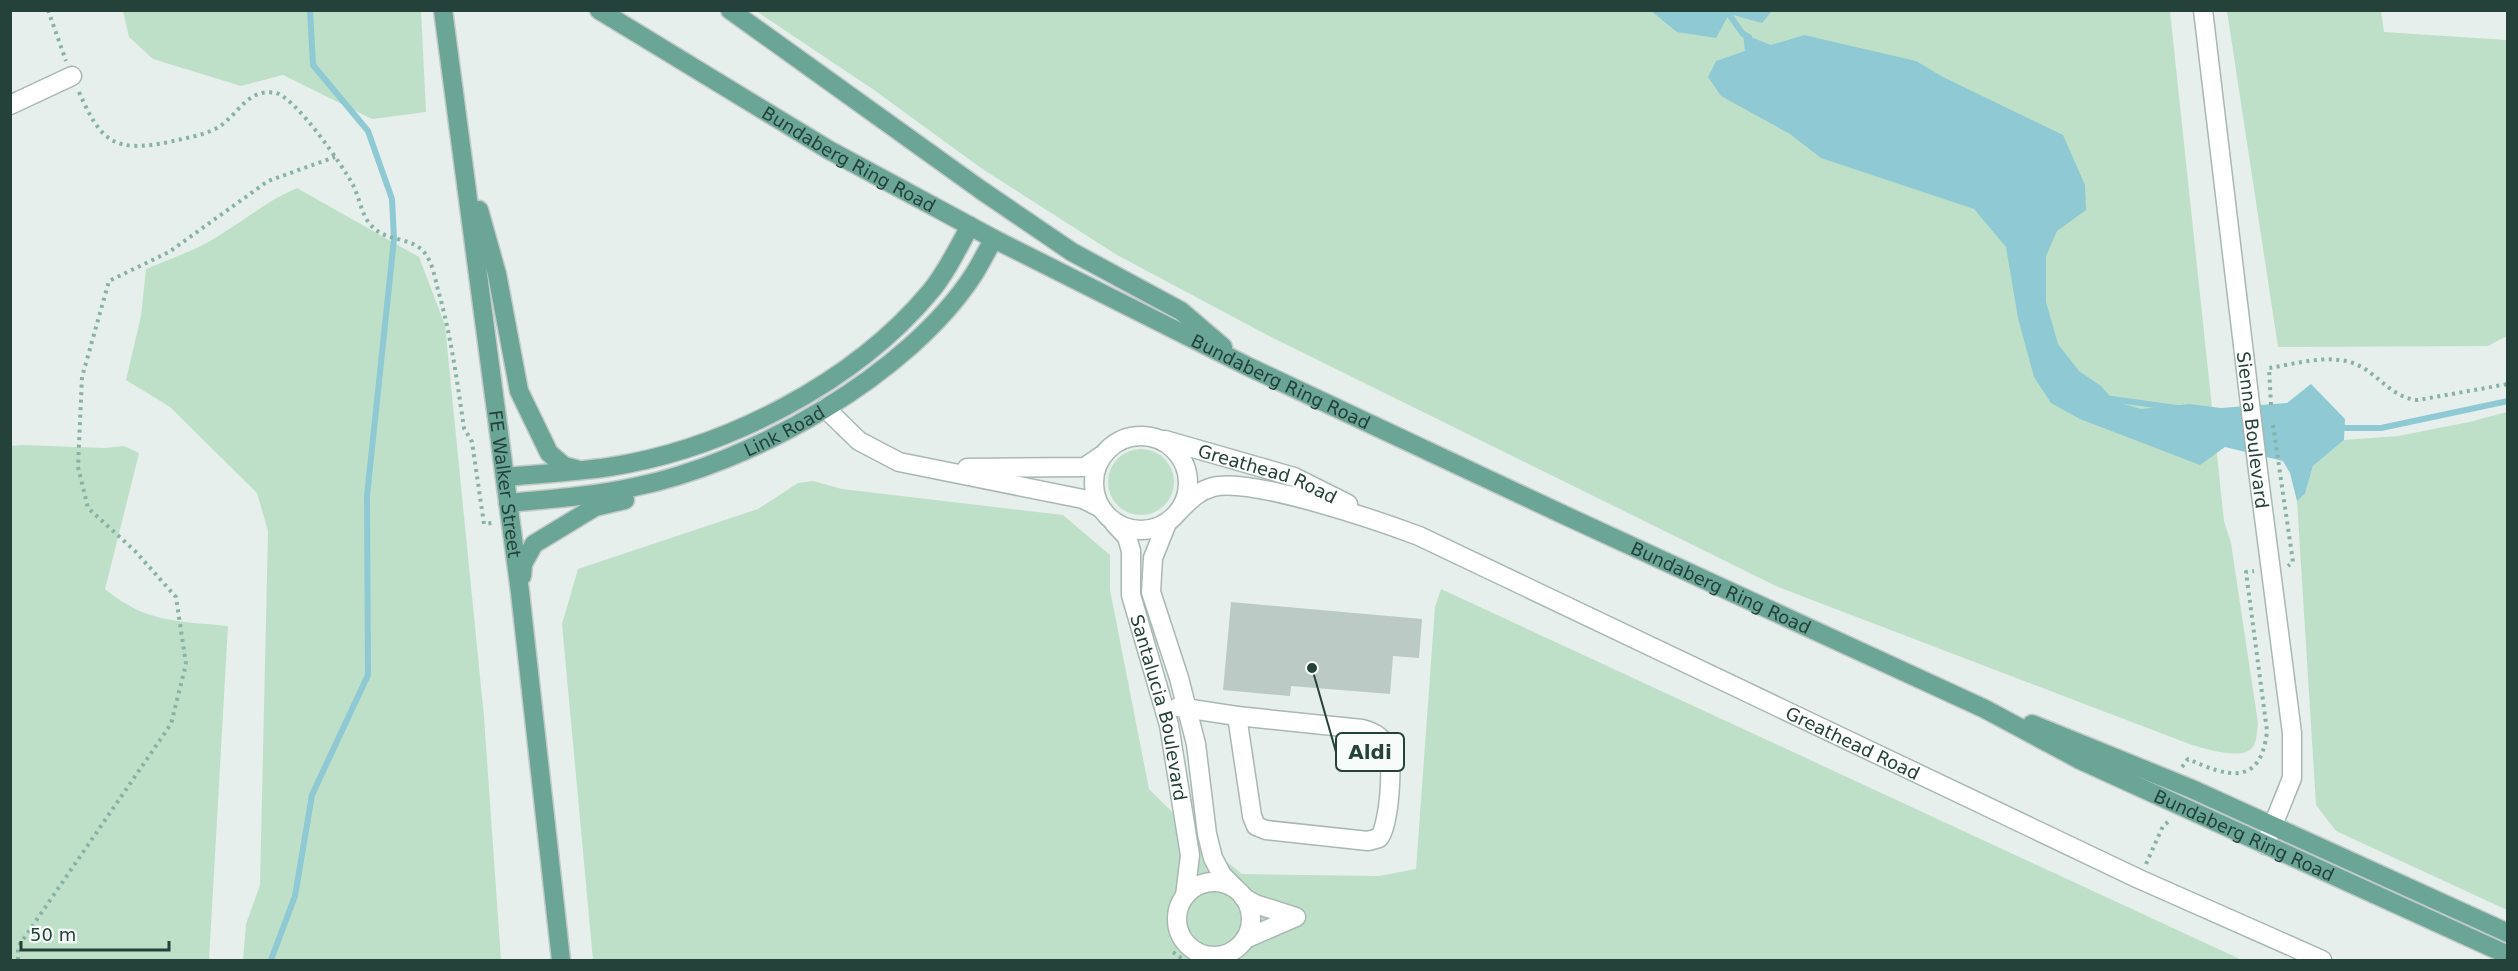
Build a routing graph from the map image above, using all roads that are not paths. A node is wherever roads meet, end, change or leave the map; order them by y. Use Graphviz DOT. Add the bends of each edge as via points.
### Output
graph roads {
  1 [pos="443,10"];
  2 [pos="599,10"];
  3 [pos="730,10"];
  4 [pos="2203,10"];
  5 [pos="72,76"];
  6 [pos="10,105"];
  7 [pos="462,154"];
  8 [pos="970,226"];
  9 [pos="994,239"];
  10 [pos="1247,366"];
  11 [pos="814,389"];
  12 [pos="825,408"];
  13 [pos="1146,435"];
  14 [pos="1101,456"];
  15 [pos="709,466"];
  16 [pos="929,469"];
  17 [pos="581,470"];
  18 [pos="505,477"];
  19 [pos="508,503"];
  20 [pos="1099,507"];
  21 [pos="1173,517"];
  22 [pos="1114,522"];
  23 [pos="1386,523"];
  24 [pos="520,592"];
  25 [pos="1165,704"];
  26 [pos="1187,708"];
  27 [pos="1985,709"];
  28 [pos="1237,716"];
  29 [pos="2273,826"];
  30 [pos="2265,845"];
  31 [pos="1240,893"];
  32 [pos="1185,896"];
  33 [pos="2508,933"];
  34 [pos="1243,947"];
  35 [pos="2508,955"];
  36 [pos="1194,957"];
  37 [pos="561,960"];
  38 [pos="2322,960"];
  1 -- 7 [label="main road, FE Walker Street"];
  2 -- 8 [label="main road, Bundaberg Ring Road" via="829,150"];
  3 -- 10 [label="main road" via="1072,252 1181,311"];
  4 -- 29 [label="street, Sienna Boulevard" via="2292,733 2292,778"];
  5 -- 6 [label="street"];
  7 -- 17 [label="main road" via="497,274 519,391 549,453 564,466"];
  7 -- 18 [label="main road, FE Walker Street"];
  8 -- 9 [label="main road, Bundaberg Ring Road"];
  8 -- 11 [label="main road, Link Road" via="931,291 909,314 876,344"];
  9 -- 10 [label="main road, Bundaberg Ring Road"];
  9 -- 12 [label="main road, Link Road" via="974,275 930,326 875,374"];
  10 -- 27 [label="main road, Bundaberg Ring Road"];
  11 -- 12 [label="main road"];
  11 -- 17 [label="main road, Link Road" via="747,426 705,441 650,459"];
  12 -- 15 [label="main road, Link Road" via="784,432"];
  12 -- 16 [label="street, Greathead Road" via="859,441 881,454"];
  13 -- 14 [label="street, Greathead Road" via="1120,440"];
  13 -- 21 [label="street, Greathead Road" via="1162,440 1184,463 1188,479 1186,496"];
  13 -- 23 [label="street, Greathead Road" via="1294,477"];
  14 -- 16 [label="street, Greathead Road" via="1085,467"];
  14 -- 20 [label="street" via="1093,481"];
  15 -- 19 [label="main road, Link Road" via="635,487"];
  15 -- 24 [label="main road" via="666,490 595,507 534,544 523,564"];
  16 -- 20 [label="street, Greathead Road" via="1083,499"];
  17 -- 18 [label="main road, Link Road"];
  18 -- 19 [label="main road, FE Walker Street"];
  19 -- 24 [label="main road, FE Walker Street"];
  20 -- 22 [label="street, Greathead Road"];
  21 -- 22 [label="street, Greathead Road" via="1154,529 1140,531"];
  21 -- 23 [label="street, Greathead Road" via="1197,493 1238,485"];
  21 -- 26 [label="street, Santalucia Boulevard" via="1154,558 1151,592"];
  22 -- 25 [label="street, Santalucia Boulevard" via="1131,551 1131,595"];
  23 -- 38 [label="street, Greathead Road" via="2129,874"];
  24 -- 37 [label="main road, FE Walker Street"];
  25 -- 26 [label="street"];
  25 -- 32 [label="street, Santalucia Boulevard" via="1190,855"];
  26 -- 28 [label="street"];
  26 -- 31 [label="street, Santalucia Boulevard" via="1212,858"];
  27 -- 29 [label="main road, Bundaberg Ring Road" via="2059,733"];
  27 -- 30 [label="main road, Bundaberg Ring Road" via="2080,760"];
  28 -- 28 [label="street" via="1362,729 1376,734 1387,747 1391,763 1385,827 1379,838 1368,841 1256,826"];
  29 -- 30 [label="street, Sienna Boulevard"];
  29 -- 33 [label="main road, Bundaberg Ring Road"];
  30 -- 35 [label="main road, Bundaberg Ring Road"];
  31 -- 32 [label="street" via="1226,884 1204,884"];
  31 -- 34 [label="street" via="1250,920"];
  31 -- 34 [label="street" via="1255,904 1300,916"];
  32 -- 36 [label="street" via="1178,913 1179,931"];
  34 -- 36 [label="street" via="1227,954"];
}
